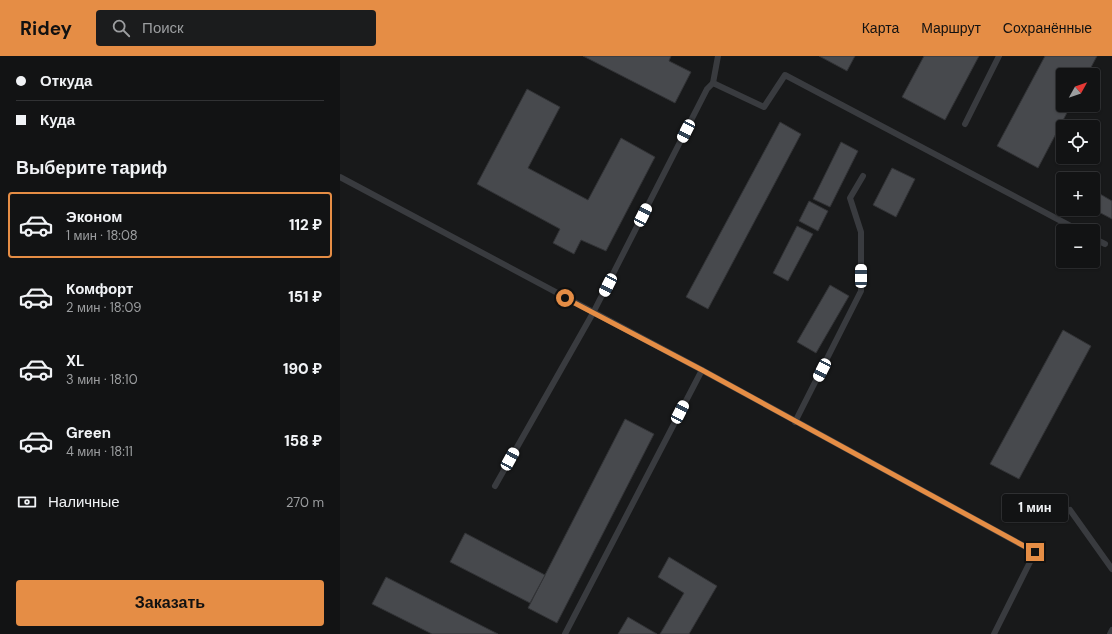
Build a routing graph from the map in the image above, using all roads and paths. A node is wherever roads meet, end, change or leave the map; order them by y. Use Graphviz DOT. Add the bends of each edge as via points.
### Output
graph roads {
  1 [pos="718,56"];
  2 [pos="999,56"];
  3 [pos="713,83"];
  4 [pos="965,124"];
  5 [pos="863,176"];
  6 [pos="340,177"];
  7 [pos="1067,224"];
  8 [pos="1100,242"];
  9 [pos="1105,244"];
  10 [pos="593,313"];
  11 [pos="702,370"];
  12 [pos="795,422"];
  13 [pos="495,486"];
  14 [pos="1070,510"];
  15 [pos="1112,569"];
  16 [pos="1112,630"];
  17 [pos="565,634"];
  18 [pos="994,634"];
  19 [pos="1110,634"];
  1 -- 3 [label="lane"];
  2 -- 4 [label="lane"];
  3 -- 7 [label="lane" via="764,107 785,75"];
  3 -- 10 [label="lane" via="707,89"];
  5 -- 12 [label="lane" via="850,198 861,232 861,291"];
  6 -- 10 [label="lane"];
  8 -- 9 [label="lane"];
  10 -- 11 [label="lane"];
  10 -- 13 [label="lane"];
  11 -- 12 [label="lane"];
  11 -- 17 [label="lane"];
  12 -- 18 [label="lane" via="1035,552"];
  14 -- 15 [label="lane"];
  16 -- 19 [label="lane"];
}
